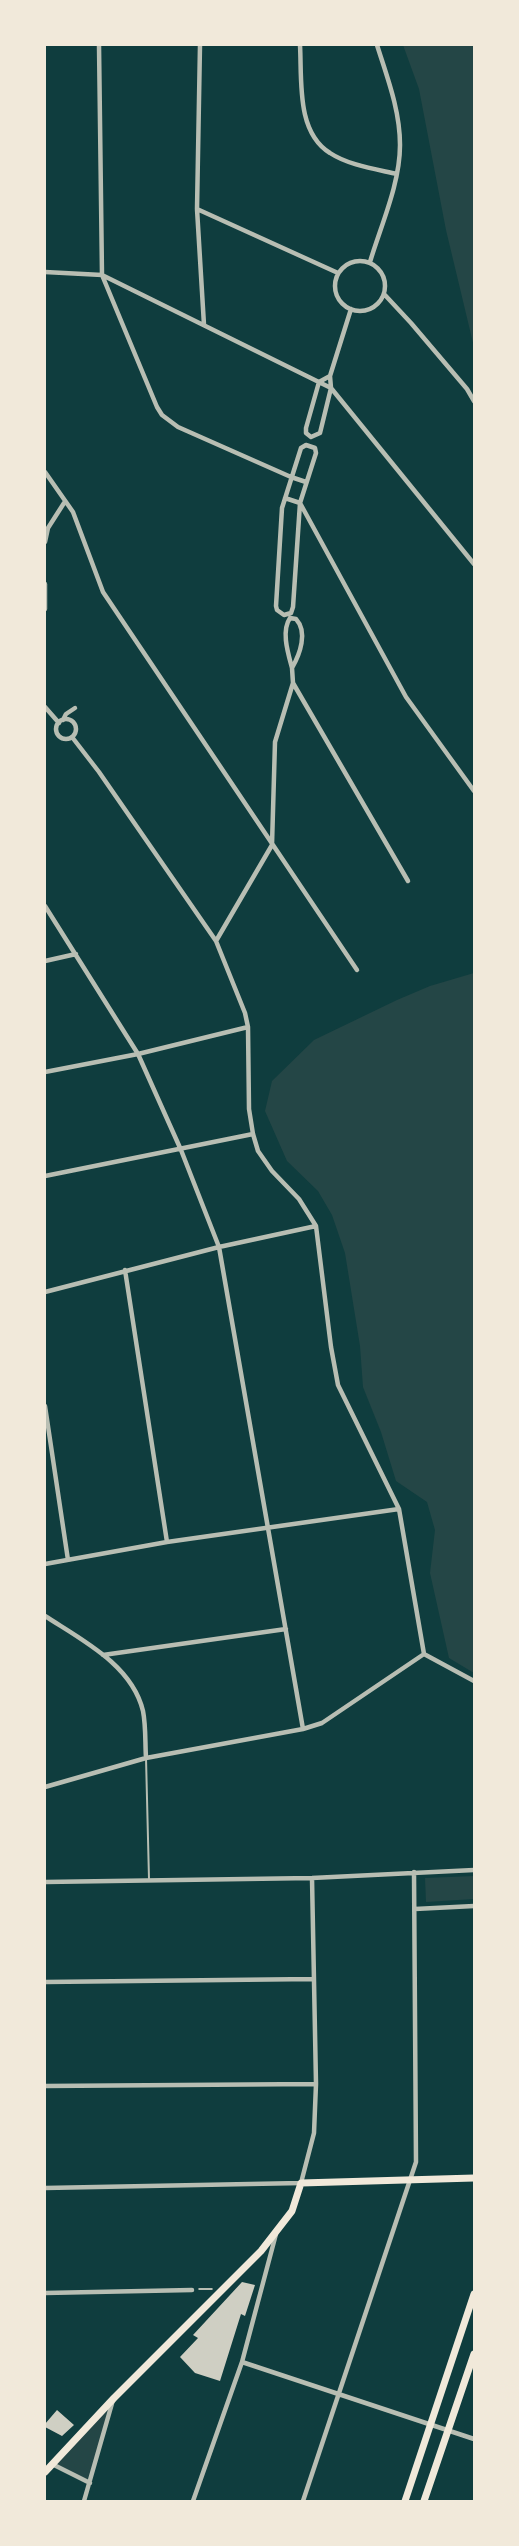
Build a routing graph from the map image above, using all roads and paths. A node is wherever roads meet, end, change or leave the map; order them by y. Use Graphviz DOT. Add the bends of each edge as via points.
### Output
graph roads {
  1 [pos="99,45"];
  2 [pos="200,45"];
  3 [pos="300,45"];
  4 [pos="377,45"];
  5 [pos="397,174"];
  6 [pos="197,209"];
  7 [pos="370,262"];
  8 [pos="45,272"];
  9 [pos="338,273"];
  10 [pos="102,275"];
  11 [pos="384,294"];
  12 [pos="351,309"];
  13 [pos="204,325"];
  14 [pos="330,376"];
  15 [pos="319,382"];
  16 [pos="331,388"];
  17 [pos="474,401"];
  18 [pos="45,472"];
  19 [pos="291,477"];
  20 [pos="306,482"];
  21 [pos="285,498"];
  22 [pos="64,503"];
  23 [pos="300,503"];
  24 [pos="45,542"];
  25 [pos="474,564"];
  26 [pos="45,584"];
  27 [pos="45,609"];
  28 [pos="292,668"];
  29 [pos="293,683"];
  30 [pos="45,707"];
  31 [pos="75,708"];
  32 [pos="61,722"];
  33 [pos="72,737"];
  34 [pos="474,791"];
  35 [pos="272,845"];
  36 [pos="408,881"];
  37 [pos="45,906"];
  38 [pos="216,941"];
  39 [pos="76,954"];
  40 [pos="45,961"];
  41 [pos="357,970"];
  42 [pos="248,1027"];
  43 [pos="138,1054"];
  44 [pos="45,1072"];
  45 [pos="253,1134"];
  46 [pos="181,1150"];
  47 [pos="45,1176"];
  48 [pos="315,1226"];
  49 [pos="219,1247"];
  50 [pos="125,1270"];
  51 [pos="45,1292"];
  52 [pos="45,1406"];
  53 [pos="399,1509"];
  54 [pos="268,1528"];
  55 [pos="167,1542"];
  56 [pos="68,1560"];
  57 [pos="45,1564"];
  58 [pos="45,1616"];
  59 [pos="286,1629"];
  60 [pos="103,1654"];
  61 [pos="424,1654"];
  62 [pos="474,1681"];
  63 [pos="303,1729"];
  64 [pos="146,1758"];
  65 [pos="45,1787"];
  66 [pos="474,1870"];
  67 [pos="414,1872"];
  68 [pos="312,1878"];
  69 [pos="45,1882"];
  70 [pos="149,1882"];
  71 [pos="474,1906"];
  72 [pos="415,1909"];
  73 [pos="314,1979"];
  74 [pos="45,1982"];
  75 [pos="316,2084"];
  76 [pos="45,2086"];
  77 [pos="474,2178"];
  78 [pos="411,2179"];
  79 [pos="301,2183"];
  80 [pos="45,2188"];
  81 [pos="277,2232"];
  82 [pos="225,2288"];
  83 [pos="192,2290"];
  84 [pos="45,2293"];
  85 [pos="474,2294"];
  86 [pos="474,2354"];
  87 [pos="242,2362"];
  88 [pos="338,2395"];
  89 [pos="114,2398"];
  90 [pos="430,2424"];
  91 [pos="448,2431"];
  92 [pos="474,2439"];
  93 [pos="52,2464"];
  94 [pos="45,2472"];
  95 [pos="90,2483"];
  96 [pos="84,2501"];
  97 [pos="193,2501"];
  98 [pos="303,2501"];
  99 [pos="405,2501"];
  100 [pos="424,2501"];
  1 -- 10 [label="street"];
  2 -- 6 [label="street"];
  3 -- 5 [label="street" via="304,108 309,129 319,144 345,160"];
  4 -- 5 [label="street" via="395,102 400,146"];
  5 -- 7 [label="street"];
  6 -- 9 [label="street"];
  6 -- 13 [label="street"];
  7 -- 9 [label="street" via="352,261"];
  7 -- 11 [label="street" via="383,275"];
  8 -- 10 [label="street"];
  9 -- 12 [label="street" via="334,281 337,298"];
  10 -- 13 [label="street"];
  10 -- 19 [label="street" via="162,415 178,427"];
  11 -- 12 [label="street" via="367,310"];
  11 -- 17 [label="street"];
  12 -- 14 [label="street"];
  13 -- 15 [label="street"];
  14 -- 15 [label="street"];
  14 -- 16 [label="street"];
  15 -- 16 [label="street"];
  15 -- 16 [label="street" via="306,428 311,437 320,434"];
  16 -- 25 [label="street"];
  18 -- 22 [label="street"];
  19 -- 20 [label="street"];
  19 -- 20 [label="street" via="301,448 312,446 316,453"];
  19 -- 21 [label="street"];
  20 -- 23 [label="street"];
  21 -- 23 [label="street"];
  21 -- 23 [label="street" via="276,606 284,615 293,607"];
  22 -- 24 [label="street" via="48,528"];
  22 -- 35 [label="street" via="73,512 103,592"];
  23 -- 34 [label="street" via="406,697"];
  26 -- 27 [label="street"];
  28 -- 28 [label="street" via="301,652 301,627 296,618 290,618 286,626"];
  28 -- 29 [label="street"];
  29 -- 35 [label="street" via="275,742"];
  29 -- 36 [label="street"];
  30 -- 32 [label="street"];
  31 -- 32 [label="street"];
  32 -- 33 [label="street" via="69,720 74,724"];
  32 -- 33 [label="street" via="56,729 58,735"];
  33 -- 38 [label="street"];
  35 -- 38 [label="street"];
  35 -- 41 [label="street"];
  37 -- 39 [label="street"];
  38 -- 42 [label="street"];
  39 -- 40 [label="street"];
  39 -- 43 [label="street"];
  42 -- 43 [label="street"];
  42 -- 45 [label="street"];
  43 -- 44 [label="street"];
  43 -- 46 [label="street"];
  45 -- 46 [label="street"];
  45 -- 48 [label="street" via="258,1151 299,1199"];
  46 -- 47 [label="street"];
  46 -- 49 [label="street"];
  48 -- 49 [label="street"];
  48 -- 53 [label="street" via="338,1385"];
  49 -- 50 [label="street"];
  49 -- 54 [label="street"];
  50 -- 51 [label="street"];
  50 -- 55 [label="street"];
  52 -- 56 [label="street"];
  53 -- 54 [label="street"];
  53 -- 61 [label="street"];
  54 -- 55 [label="street"];
  54 -- 59 [label="street"];
  55 -- 56 [label="street"];
  56 -- 57 [label="street"];
  58 -- 60 [label="street"];
  59 -- 60 [label="street"];
  59 -- 63 [label="street"];
  60 -- 64 [label="street" via="132,1684 143,1712"];
  61 -- 62 [label="street"];
  61 -- 63 [label="street" via="322,1723"];
  63 -- 64 [label="street"];
  64 -- 65 [label="street"];
  64 -- 70 [label="lane"];
  66 -- 67 [label="street"];
  67 -- 68 [label="street"];
  67 -- 72 [label="street"];
  68 -- 70 [label="street"];
  68 -- 73 [label="street"];
  69 -- 70 [label="street"];
  71 -- 72 [label="street"];
  72 -- 78 [label="street" via="416,2162"];
  73 -- 74 [label="street"];
  73 -- 75 [label="street"];
  75 -- 76 [label="street"];
  75 -- 79 [label="street" via="314,2133"];
  77 -- 78 [label="main road"];
  78 -- 79 [label="main road"];
  78 -- 88 [label="street"];
  79 -- 80 [label="street"];
  79 -- 81 [label="main road" via="292,2211"];
  81 -- 82 [label="main road"];
  81 -- 87 [label="street"];
  82 -- 83 [label="path"];
  82 -- 89 [label="main road"];
  83 -- 84 [label="street"];
  85 -- 90 [label="main road"];
  86 -- 91 [label="main road"];
  87 -- 88 [label="street"];
  87 -- 97 [label="street"];
  88 -- 90 [label="street"];
  88 -- 98 [label="street"];
  89 -- 93 [label="main road"];
  89 -- 95 [label="street"];
  90 -- 91 [label="street"];
  90 -- 99 [label="main road"];
  91 -- 92 [label="street"];
  91 -- 100 [label="main road"];
  93 -- 94 [label="main road"];
  93 -- 95 [label="street"];
  95 -- 96 [label="street"];
}
